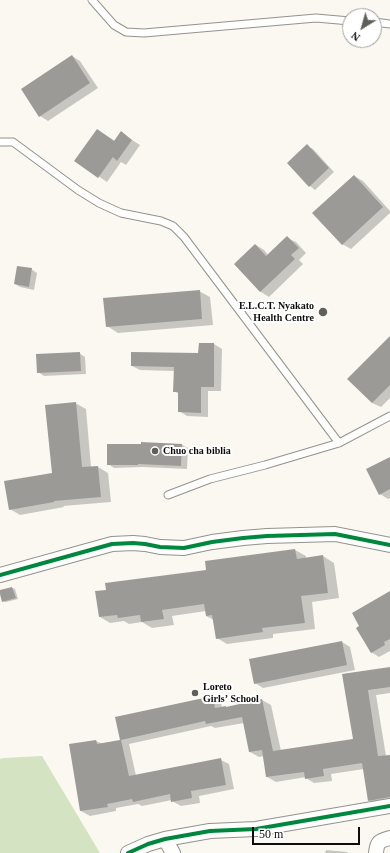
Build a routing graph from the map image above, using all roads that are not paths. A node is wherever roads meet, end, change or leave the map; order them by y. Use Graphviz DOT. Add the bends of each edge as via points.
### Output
graph roads {
  1 [pos="92,0"];
  2 [pos="342,20"];
  3 [pos="0,142"];
  4 [pos="390,416"];
  5 [pos="340,443"];
  6 [pos="168,495"];
  7 [pos="390,545"];
  8 [pos="0,575"];
  9 [pos="390,806"];
  10 [pos="390,838"];
  11 [pos="165,839"];
  12 [pos="128,853"];
  13 [pos="173,853"];
  14 [pos="376,853"];
  1 -- 2 [label="lane" via="114,25 126,32 144,33 316,18"];
  3 -- 5 [label="lane" via="13,142 99,203 172,226 184,237"];
  4 -- 5 [label="lane"];
  5 -- 6 [label="lane" via="210,479"];
  7 -- 8 [label="street" via="335,534 243,538 184,548 139,543 112,544"];
  9 -- 11 [label="street" via="256,829 210,831"];
  10 -- 14 [label="street" via="377,844"];
  11 -- 12 [label="street"];
  11 -- 13 [label="street"];
}
